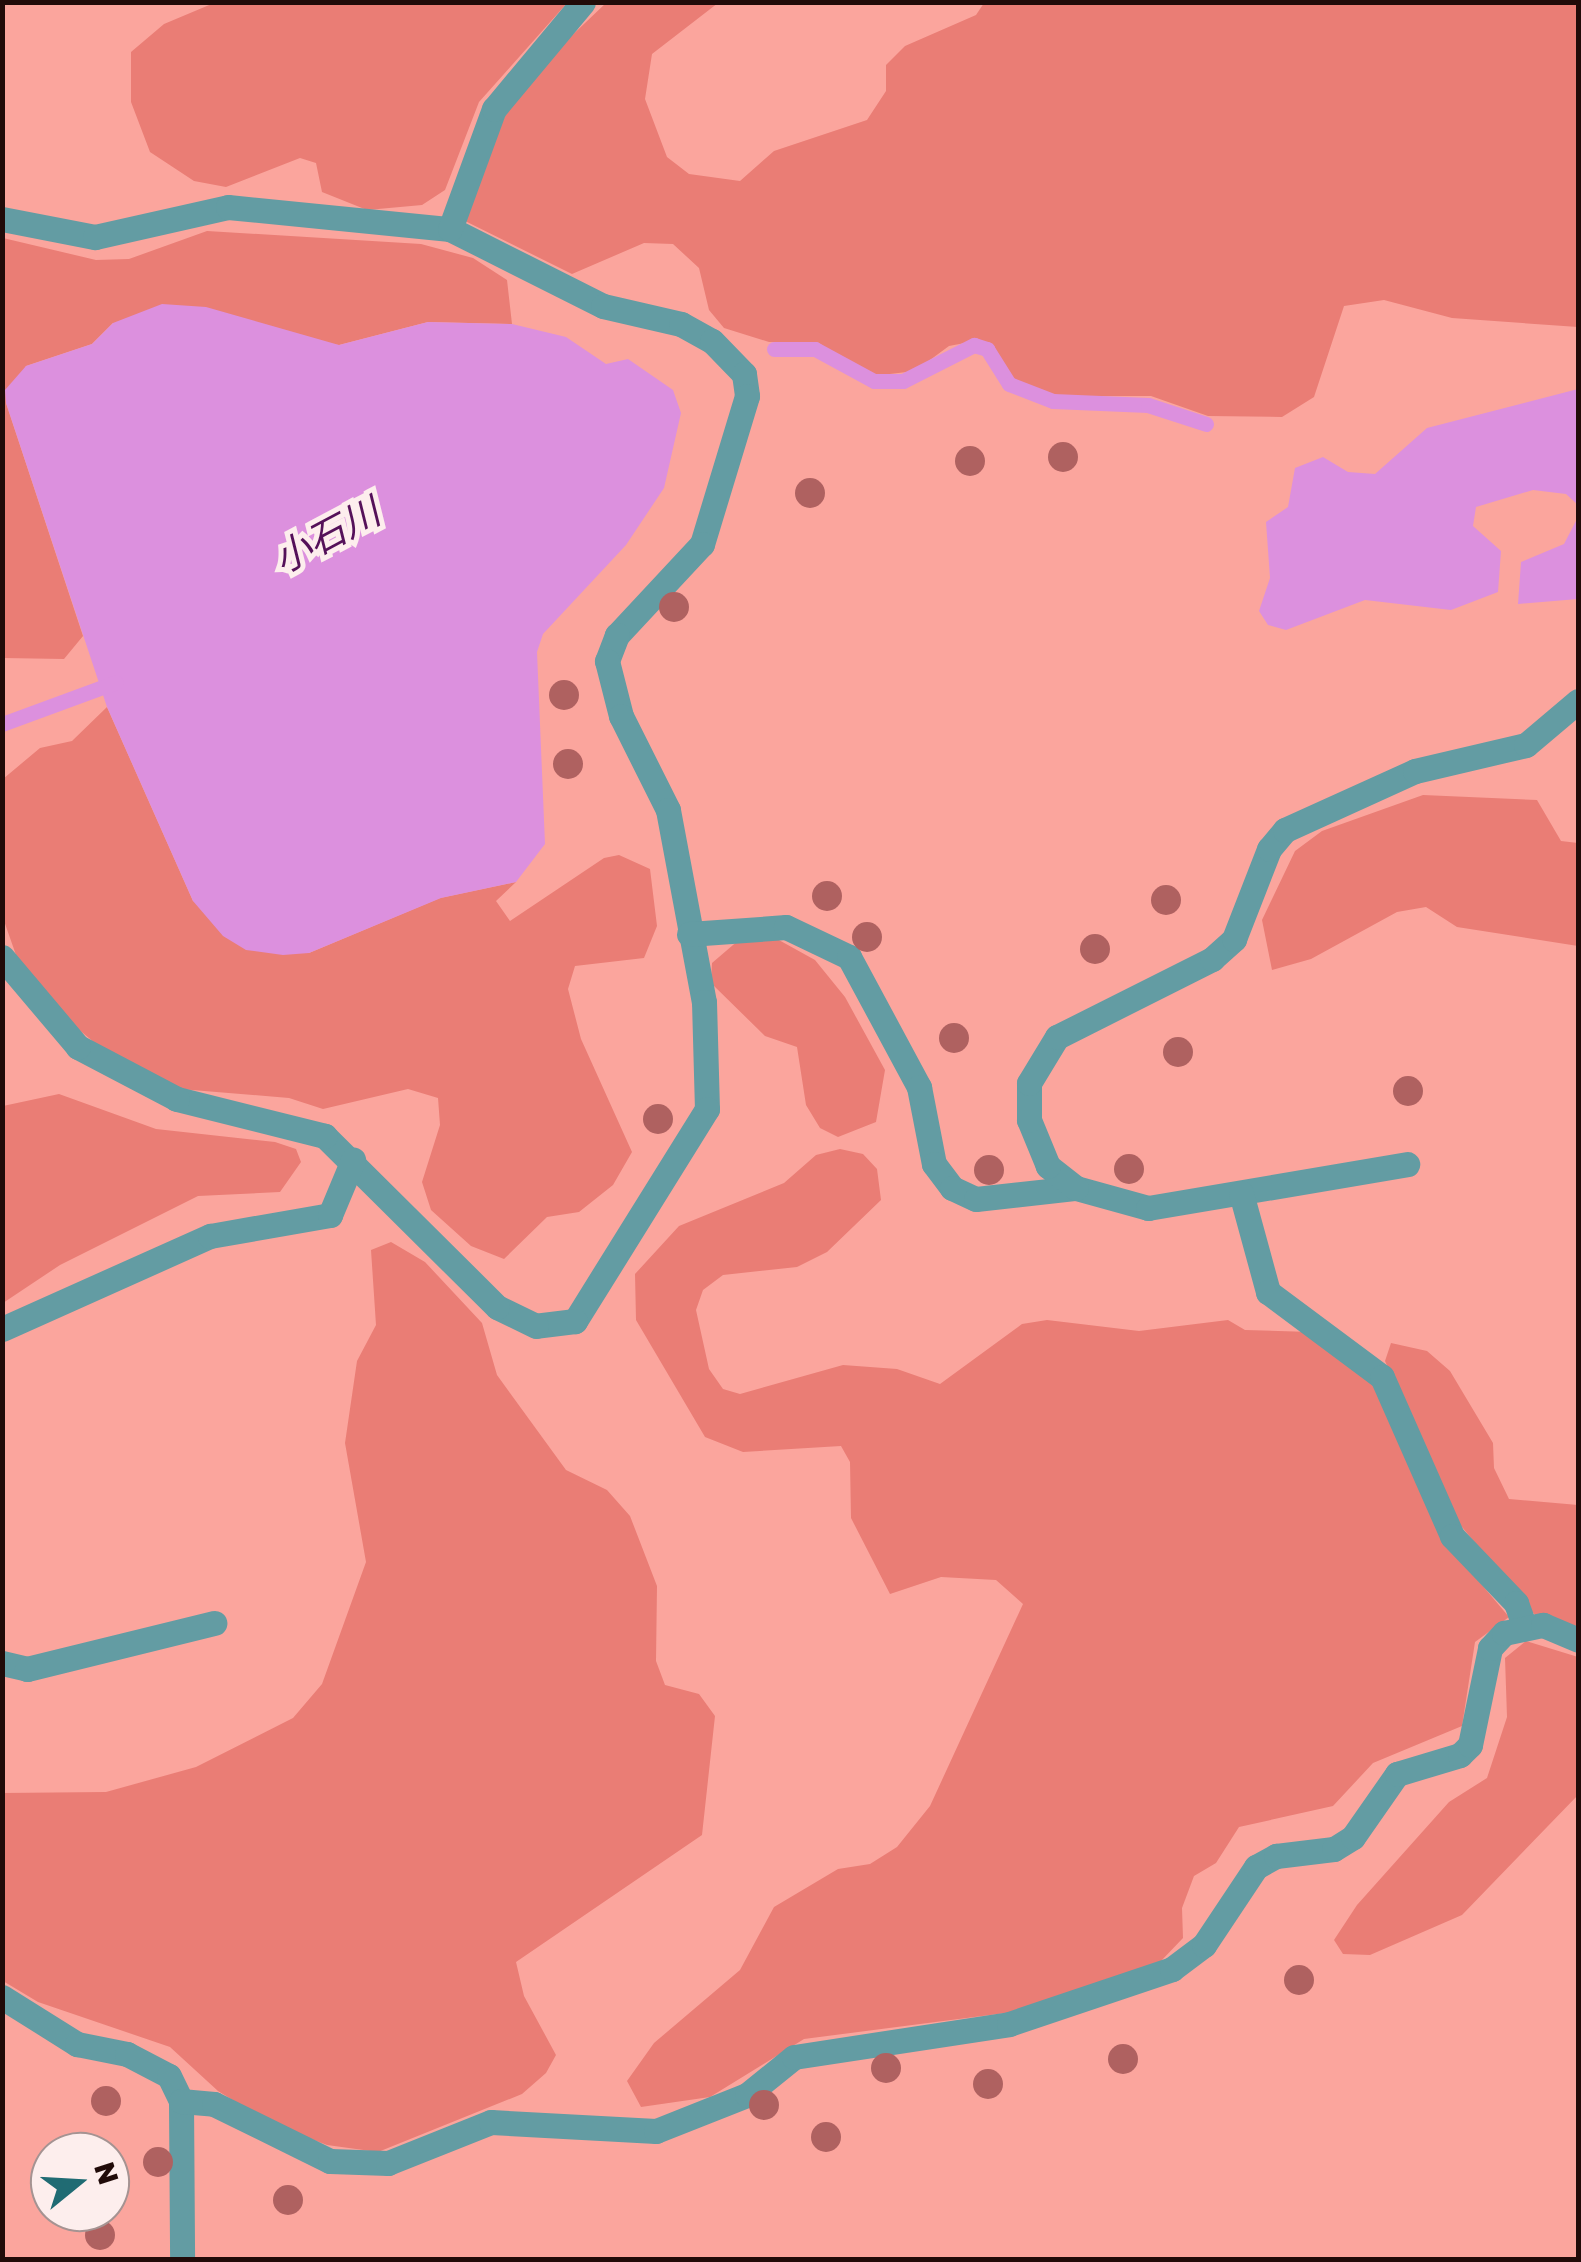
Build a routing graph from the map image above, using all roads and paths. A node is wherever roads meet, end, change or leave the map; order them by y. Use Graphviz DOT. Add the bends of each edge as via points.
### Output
graph roads {
  1 [pos="583,2"];
  2 [pos="2,219"];
  3 [pos="450,229"];
  4 [pos="1578,701"];
  5 [pos="689,934"];
  6 [pos="2,958"];
  7 [pos="353,1160"];
  8 [pos="1407,1164"];
  9 [pos="1076,1188"];
  10 [pos="1240,1192"];
  11 [pos="2,1329"];
  12 [pos="214,1623"];
  13 [pos="1524,1625"];
  14 [pos="1578,1640"];
  15 [pos="2,1664"];
  16 [pos="2,1997"];
  17 [pos="181,2101"];
  18 [pos="182,2260"];
  1 -- 3 [label="lane" via="494,109 466,167"];
  2 -- 3 [label="lane" via="95,237 228,207"];
  3 -- 5 [label="lane" via="604,306 681,324 722,348 744,374 746,396 702,544 617,635 607,661 616,704 668,810"];
  4 -- 9 [label="lane" via="1526,744 1415,772 1286,830 1269,849 1234,939 1212,959 1057,1036 1028,1083 1028,1120 1048,1166"];
  5 -- 7 [label="lane" via="704,1002 707,1108 575,1320 536,1326 497,1307"];
  5 -- 9 [label="lane" via="786,927 823,939 849,957 910,1067 924,1140 952,1188 976,1199 1027,1199"];
  6 -- 7 [label="lane" via="48,1018 123,1075 177,1099 291,1123 325,1136"];
  7 -- 11 [label="lane" via="330,1215 210,1236"];
  8 -- 10 [label="lane"];
  9 -- 10 [label="lane" via="1148,1208"];
  10 -- 13 [label="lane" via="1268,1292 1382,1377 1452,1536 1516,1603"];
  12 -- 15 [label="lane" via="27,1669"];
  13 -- 14 [label="lane"];
  13 -- 17 [label="lane" via="1490,1648 1470,1745 1460,1755 1397,1774 1353,1837 1334,1849 1256,1867 1204,1945 1172,1969 1009,2024 794,2057 747,2095 656,2131 491,2122 413,2156 355,2164 274,2139 214,2104"];
  16 -- 17 [label="lane" via="77,2044 127,2054 170,2076"];
  17 -- 18 [label="lane"];
}
